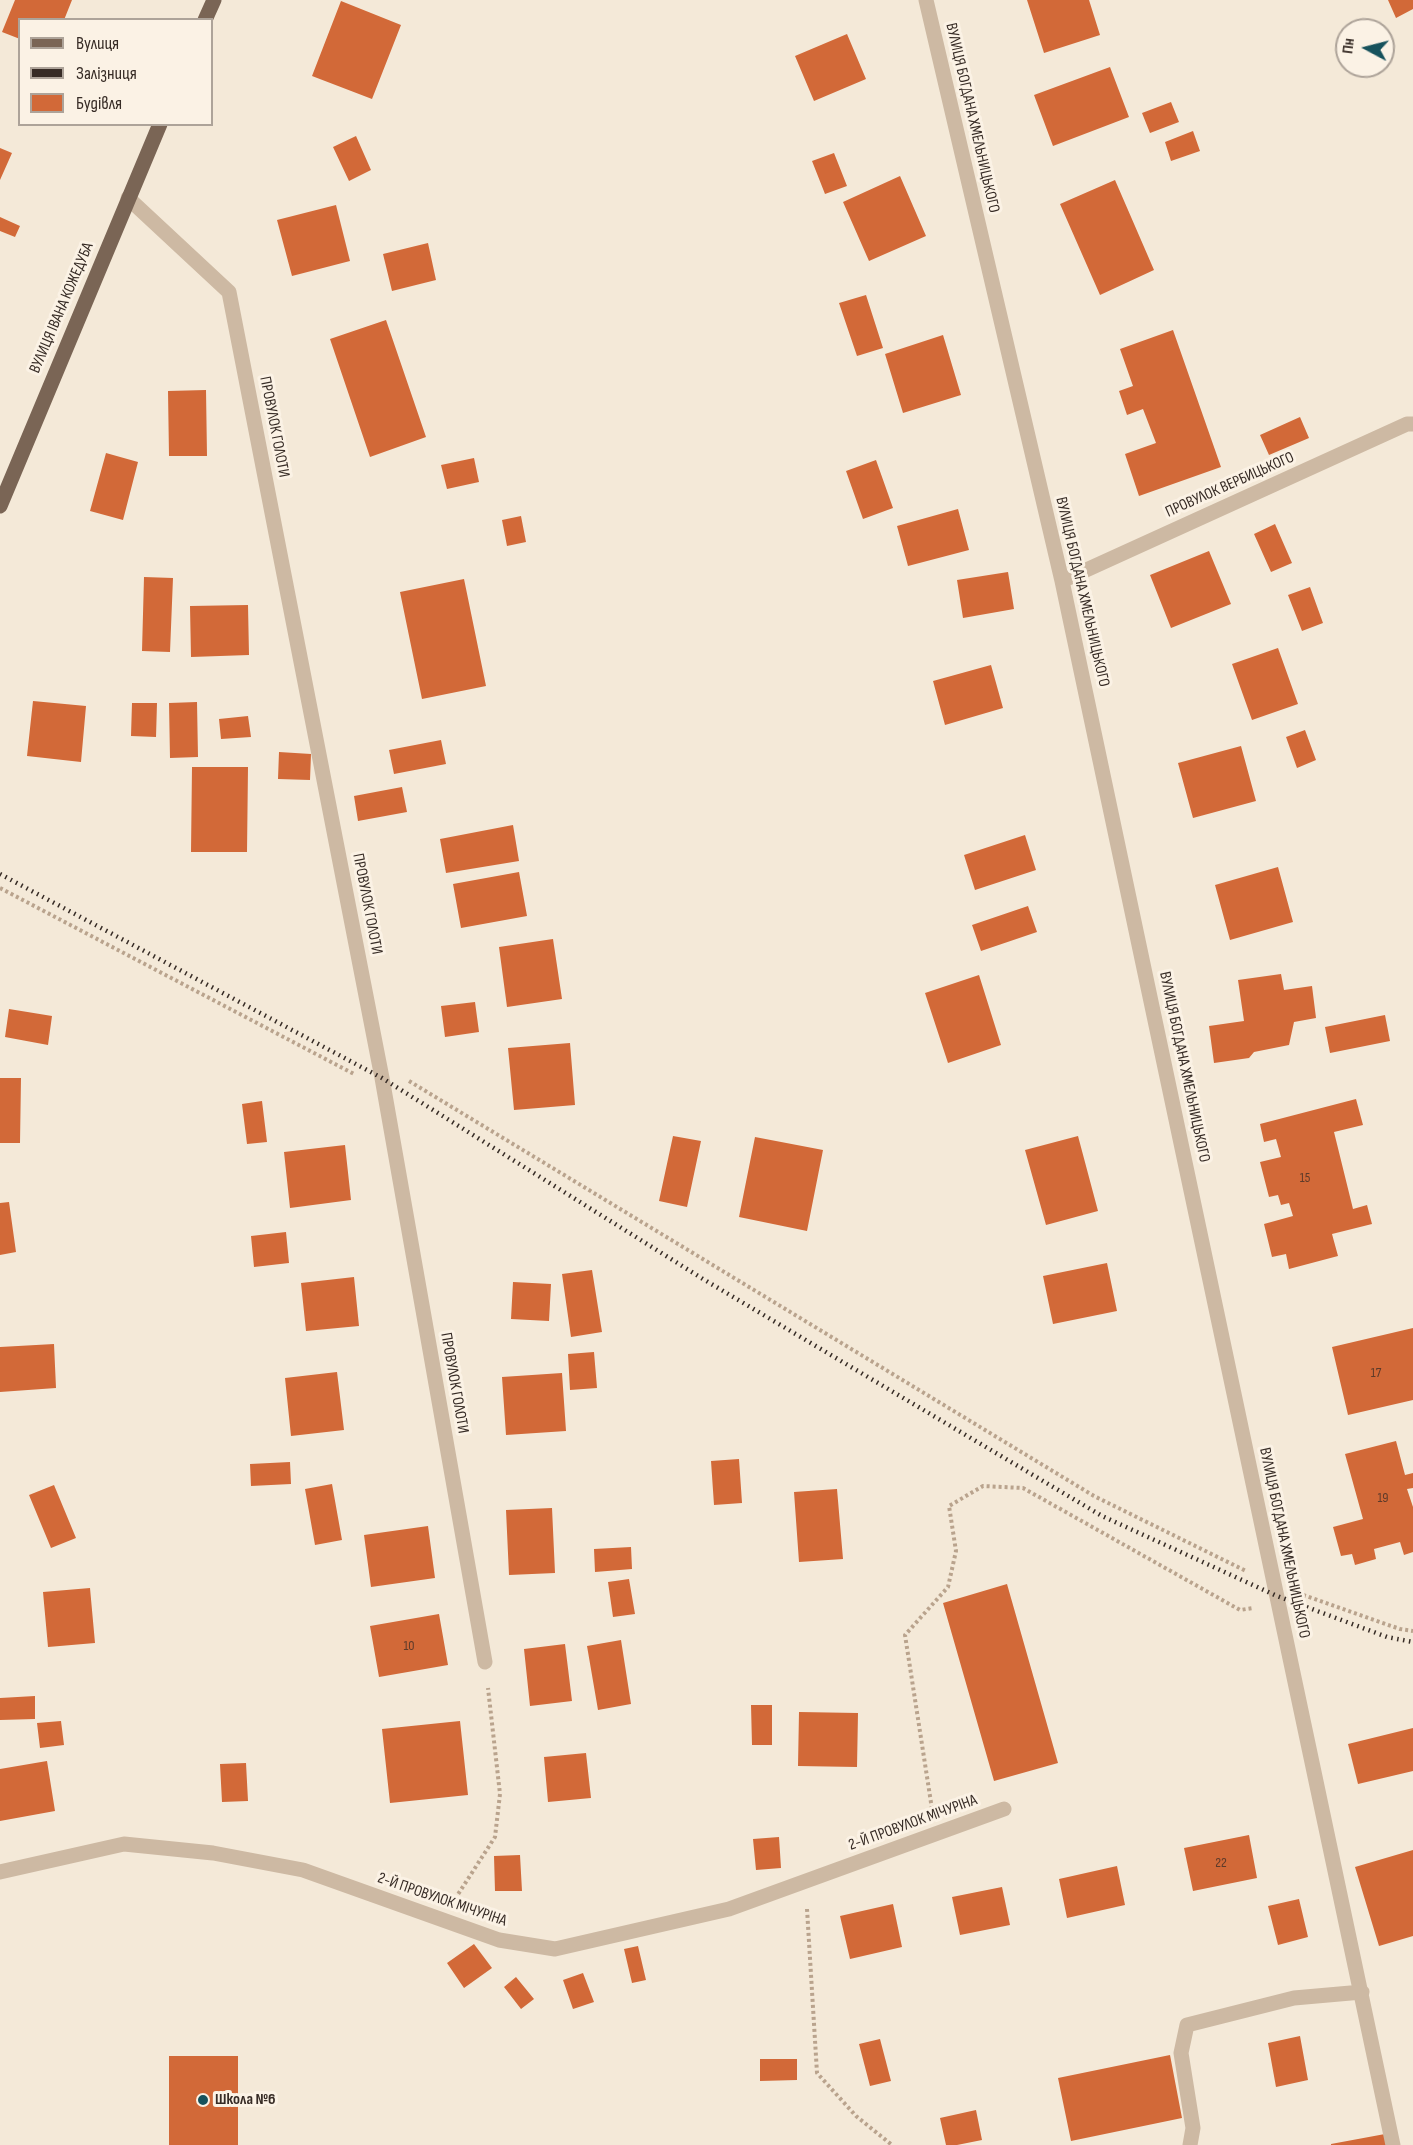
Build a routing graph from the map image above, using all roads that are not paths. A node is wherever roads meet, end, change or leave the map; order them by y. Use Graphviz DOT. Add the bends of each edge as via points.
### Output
graph roads {
  1 [pos="214,0"];
  2 [pos="926,0"];
  3 [pos="206,18"];
  4 [pos="159,126"];
  5 [pos="128,198"];
  6 [pos="1413,424"];
  7 [pos="0,506"];
  8 [pos="1062,581"];
  9 [pos="485,1662"];
  10 [pos="1004,1809"];
  11 [pos="0,1872"];
  12 [pos="1362,1992"];
  13 [pos="1190,2145"];
  14 [pos="1393,2145"];
  1 -- 3 [label="main road"];
  2 -- 8 [label="street, ВУЛИЦЯ БОГДАНА ХМЕЛЬНИЦЬКОГО"];
  4 -- 5 [label="main road, ВУЛИЦЯ ІВАНА КОЖЕДУБА"];
  5 -- 7 [label="main road, ВУЛИЦЯ ІВАНА КОЖЕДУБА"];
  5 -- 9 [label="street, ПРОВУЛОК ГОЛОТИ" via="229,292 382,1078"];
  6 -- 8 [label="street, ПРОВУЛОК ВЕРБИЦЬКОГО"];
  8 -- 12 [label="street, ВУЛИЦЯ БОГДАНА ХМЕЛЬНИЦЬКОГО"];
  10 -- 11 [label="street, 2-Й ПРОВУЛОК МІЧУРІНА" via="729,1909 555,1949 499,1940 303,1870 213,1853 124,1844"];
  12 -- 13 [label="street" via="1294,1998 1187,2025 1181,2053 1193,2128"];
  12 -- 14 [label="street, ВУЛИЦЯ БОГДАНА ХМЕЛЬНИЦЬКОГО"];
}
